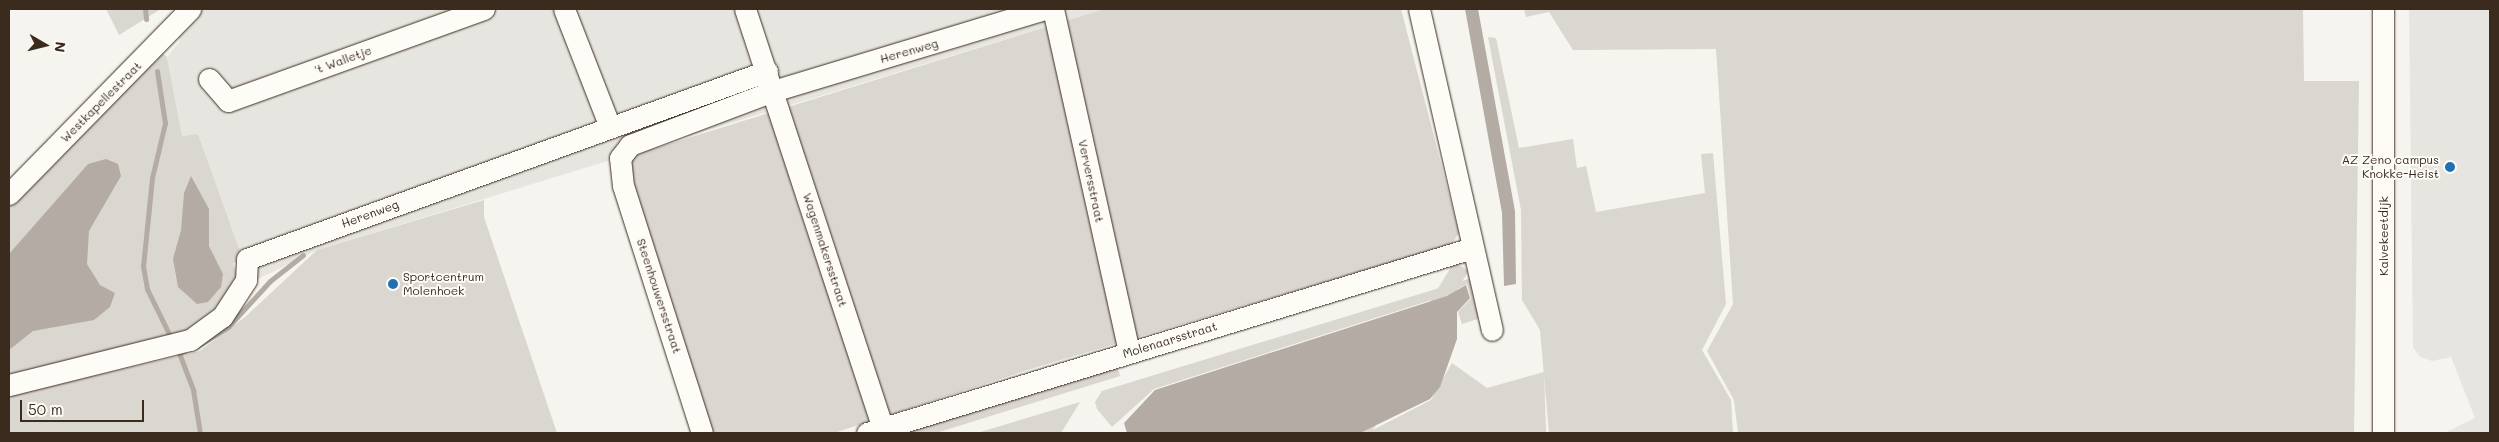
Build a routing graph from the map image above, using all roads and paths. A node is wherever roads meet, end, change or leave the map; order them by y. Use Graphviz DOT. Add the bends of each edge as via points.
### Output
graph roads {
  1 [pos="190,9"];
  2 [pos="484,9"];
  3 [pos="564,9"];
  4 [pos="746,9"];
  5 [pos="1044,9"];
  6 [pos="1054,9"];
  7 [pos="1419,9"];
  8 [pos="2383,9"];
  9 [pos="209,80"];
  10 [pos="770,81"];
  11 [pos="610,127"];
  12 [pos="9,194"];
  13 [pos="1472,248"];
  14 [pos="1492,330"];
  15 [pos="1129,352"];
  16 [pos="9,385"];
  17 [pos="875,431"];
  18 [pos="702,433"];
  19 [pos="2383,433"];
  1 -- 12 [label="street, Westkapellestraat"];
  2 -- 9 [label="street, 't Walletje" via="228,101"];
  3 -- 11 [label="street"];
  4 -- 10 [label="street"];
  5 -- 10 [label="street, Herenweg"];
  6 -- 15 [label="street, Verversstraat"];
  7 -- 13 [label="street"];
  8 -- 19 [label="street, Kalvekeetdijk"];
  10 -- 11 [label="street, Herenweg"];
  10 -- 17 [label="street, Wagenmakersstraat"];
  10 -- 18 [label="street, Steenhouwersstraat" via="642,138 620,158 623,186"];
  11 -- 16 [label="street, Herenweg" via="247,259 246,280 222,317 190,340"];
  13 -- 14 [label="street"];
  13 -- 15 [label="street, Molenaarsstraat"];
  15 -- 17 [label="street, Molenaarsstraat"];
}
